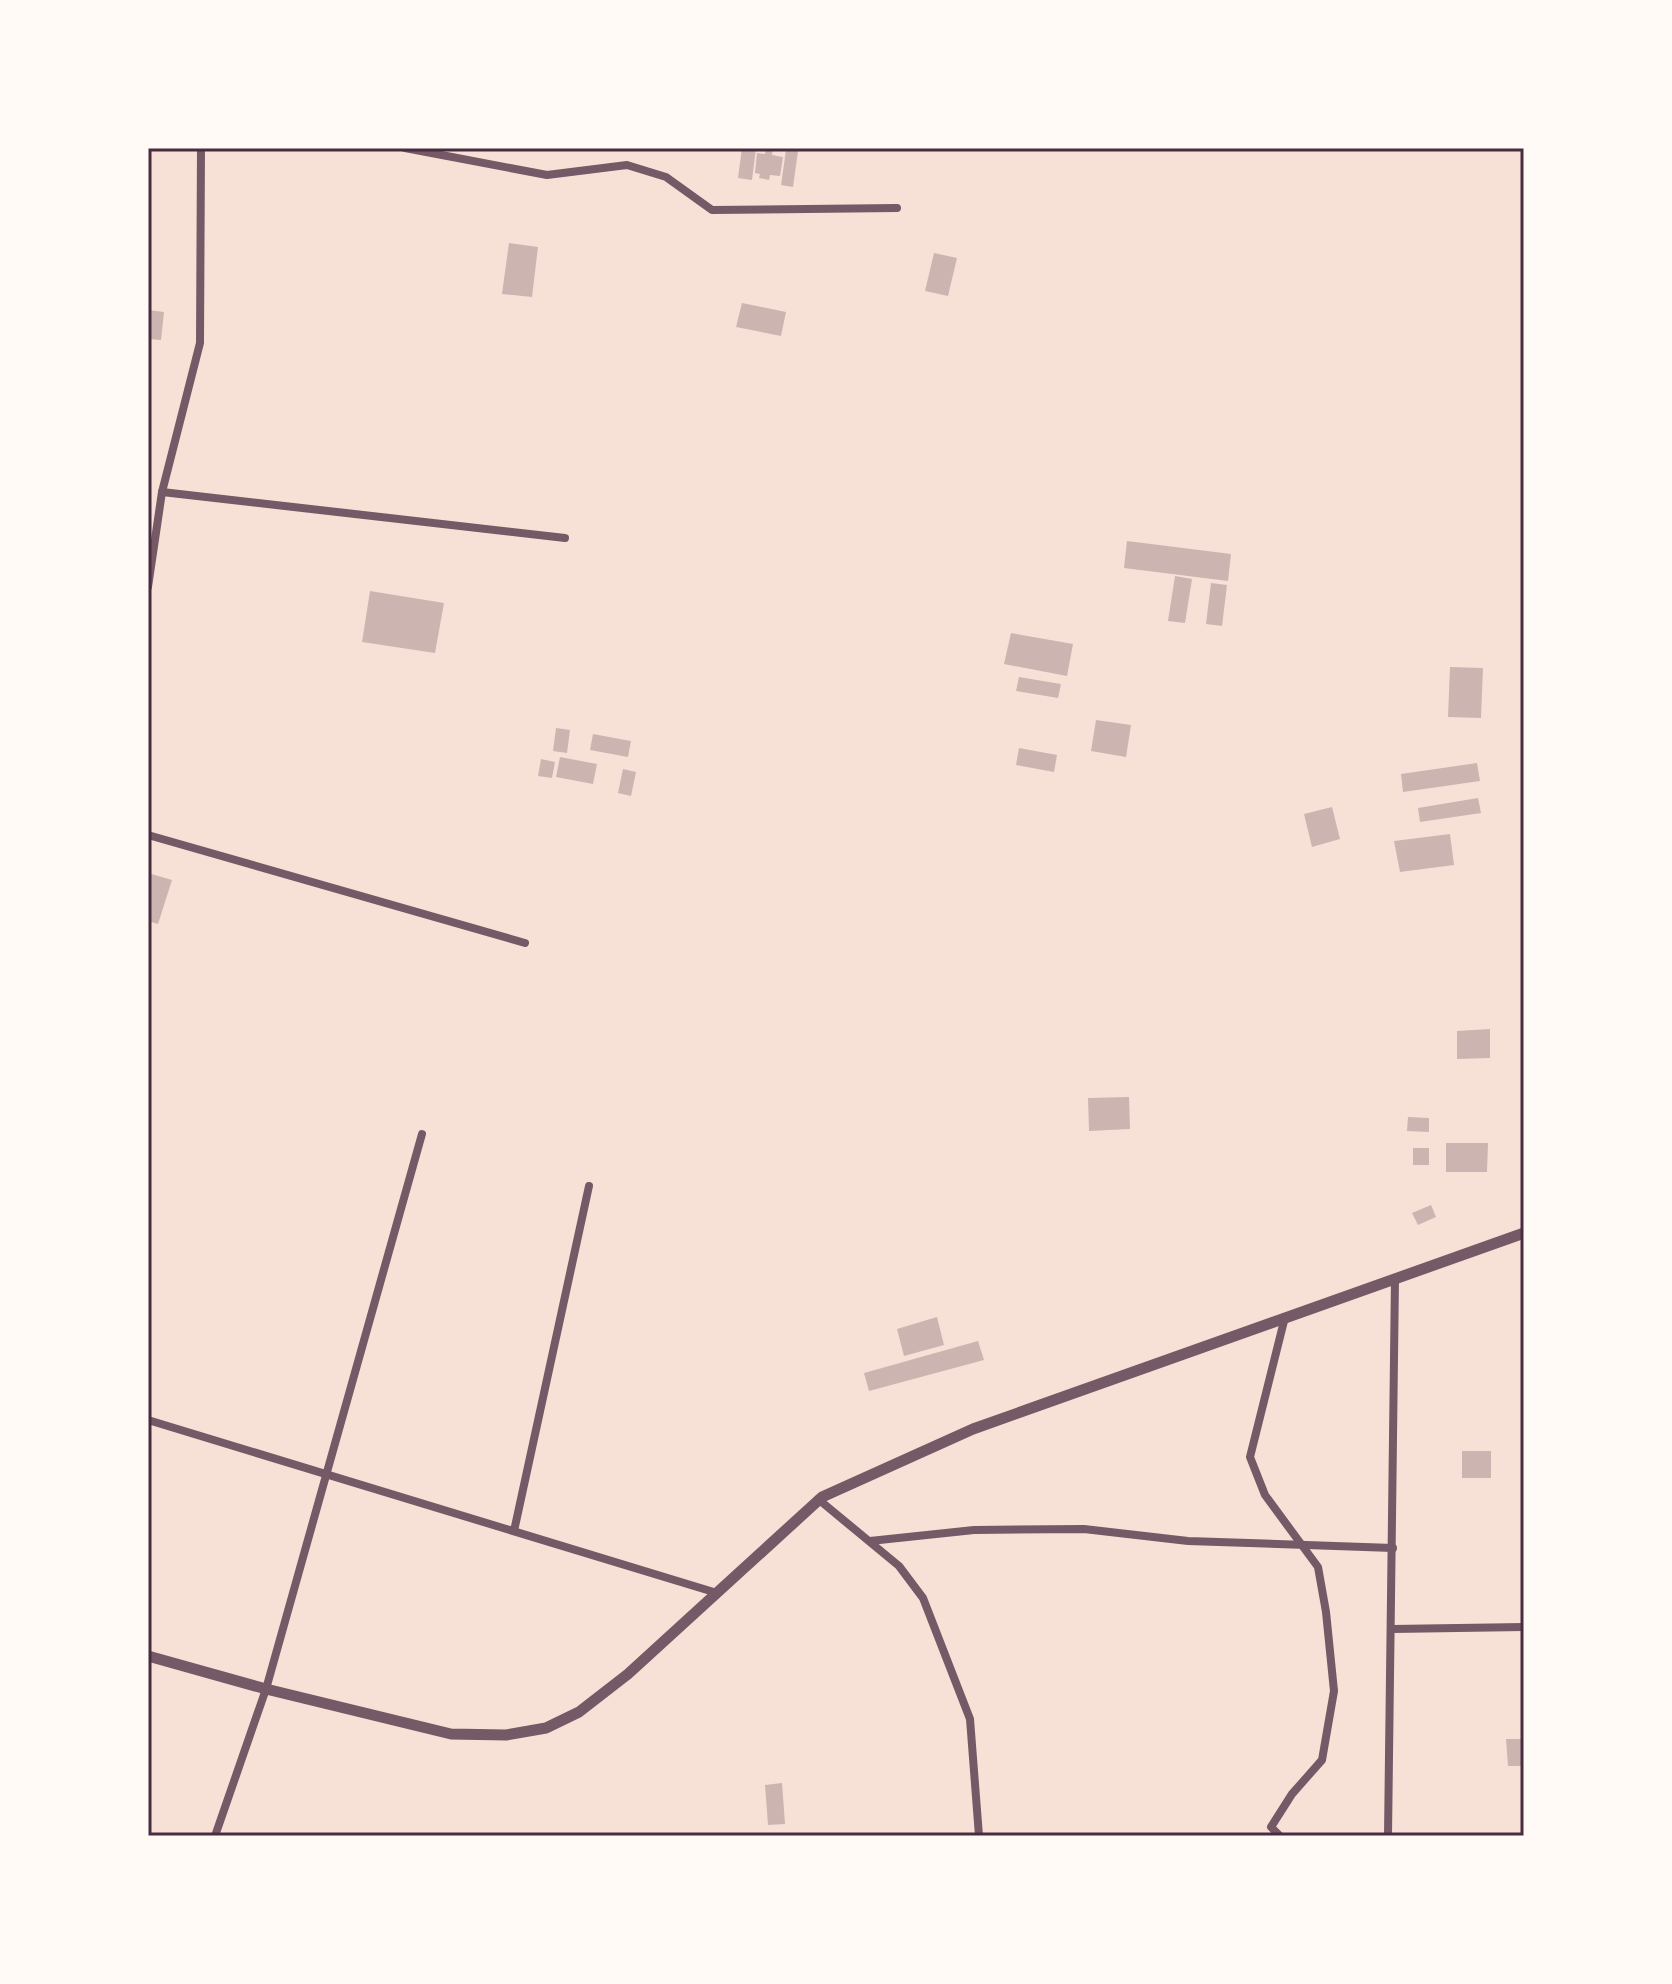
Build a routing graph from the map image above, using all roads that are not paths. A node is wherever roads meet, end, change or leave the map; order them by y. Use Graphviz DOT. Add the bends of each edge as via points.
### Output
graph roads {
  1 [pos="201,148"];
  2 [pos="405,148"];
  3 [pos="897,208"];
  4 [pos="162,492"];
  5 [pos="565,538"];
  6 [pos="148,587"];
  7 [pos="148,835"];
  8 [pos="525,943"];
  9 [pos="422,1134"];
  10 [pos="589,1186"];
  11 [pos="1524,1233"];
  12 [pos="1395,1278"];
  13 [pos="1285,1317"];
  14 [pos="148,1420"];
  15 [pos="326,1475"];
  16 [pos="818,1499"];
  17 [pos="514,1531"];
  18 [pos="870,1541"];
  19 [pos="1301,1544"];
  20 [pos="1393,1548"];
  21 [pos="717,1593"];
  22 [pos="1524,1627"];
  23 [pos="1392,1629"];
  24 [pos="148,1656"];
  25 [pos="266,1689"];
  26 [pos="215,1836"];
  27 [pos="979,1836"];
  28 [pos="1280,1836"];
  29 [pos="1388,1836"];
  1 -- 4 [label="street" via="200,343"];
  2 -- 3 [label="street" via="547,175 627,165 666,177 712,210"];
  4 -- 5 [label="street"];
  4 -- 6 [label="street"];
  7 -- 8 [label="street"];
  9 -- 15 [label="street"];
  10 -- 17 [label="street"];
  11 -- 12 [label="street"];
  12 -- 13 [label="street"];
  12 -- 20 [label="street"];
  13 -- 16 [label="street" via="973,1429"];
  13 -- 19 [label="street" via="1250,1457 1265,1495"];
  14 -- 15 [label="street"];
  15 -- 17 [label="street"];
  15 -- 25 [label="street"];
  16 -- 18 [label="street"];
  16 -- 21 [label="street"];
  17 -- 21 [label="street"];
  18 -- 19 [label="street" via="974,1530 1084,1529 1188,1541"];
  18 -- 27 [label="street" via="899,1566 923,1598 970,1719"];
  19 -- 20 [label="street"];
  19 -- 28 [label="street" via="1318,1567 1334,1691 1322,1760 1271,1827"];
  20 -- 23 [label="street"];
  21 -- 25 [label="street" via="628,1674 579,1712 546,1728 506,1735 451,1734"];
  22 -- 23 [label="street"];
  23 -- 29 [label="street"];
  24 -- 25 [label="street"];
  25 -- 26 [label="street"];
}
